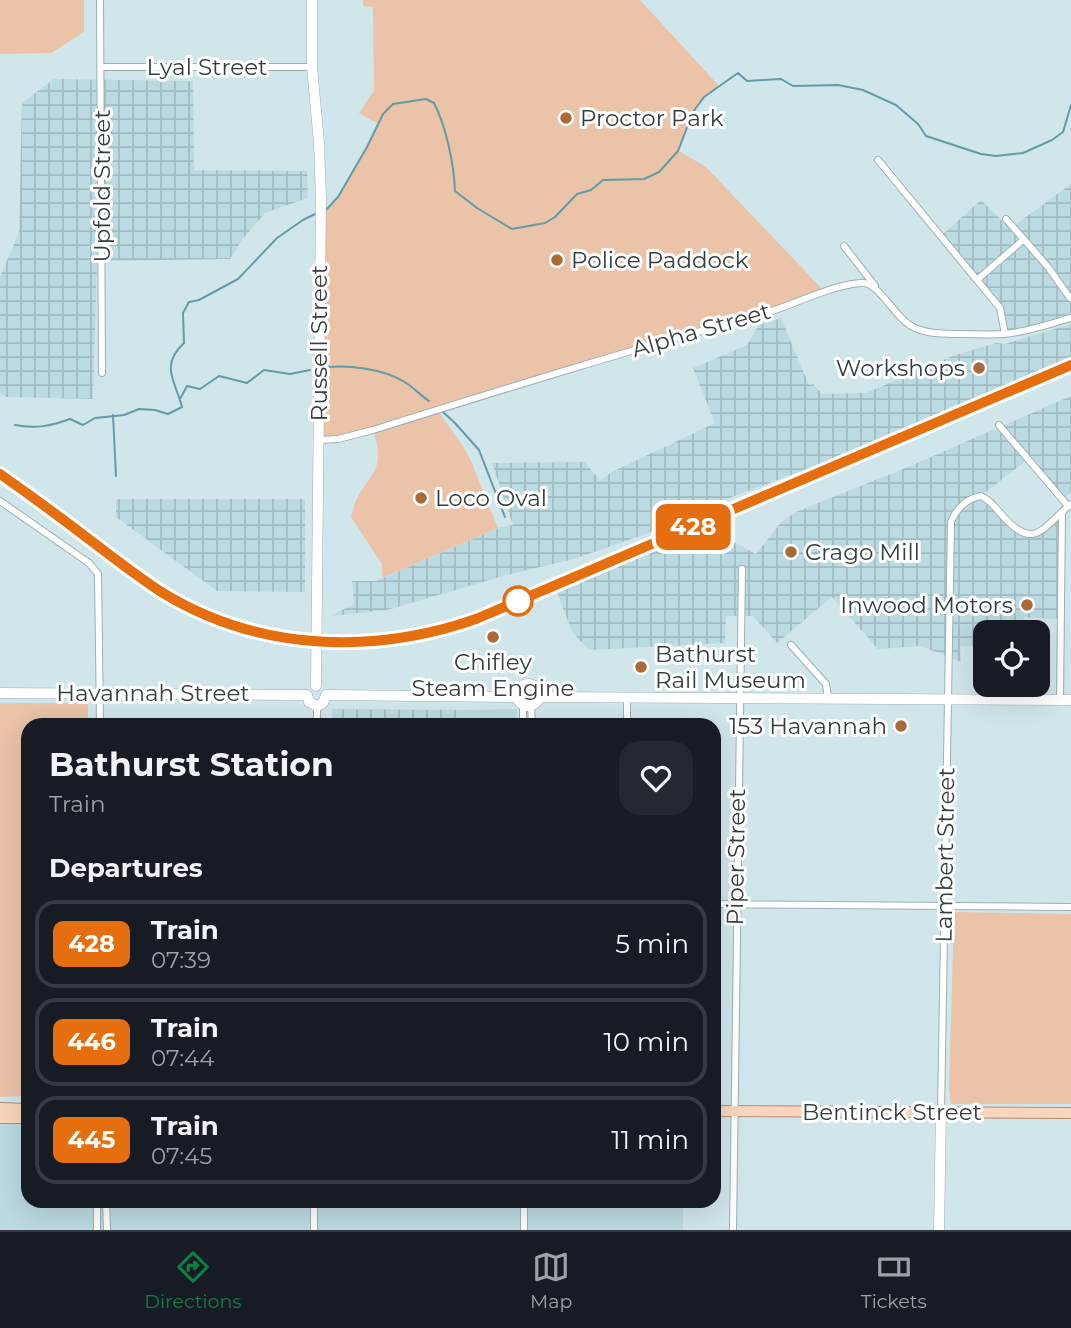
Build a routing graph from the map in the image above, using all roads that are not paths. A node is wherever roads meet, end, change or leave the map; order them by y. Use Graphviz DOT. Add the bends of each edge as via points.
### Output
graph roads {
  1 [pos="100,0"];
  2 [pos="312,0"];
  3 [pos="102,67"];
  4 [pos="312,67"];
  5 [pos="878,160"];
  6 [pos="1006,219"];
  7 [pos="1022,240"];
  8 [pos="844,246"];
  9 [pos="978,279"];
  10 [pos="875,287"];
  11 [pos="1070,298"];
  12 [pos="1071,318"];
  13 [pos="1005,334"];
  14 [pos="102,373"];
  15 [pos="999,425"];
  16 [pos="319,440"];
  17 [pos="0,501"];
  18 [pos="1069,505"];
  19 [pos="1062,512"];
  20 [pos="741,569"];
  21 [pos="791,645"];
  22 [pos="316,686"];
  23 [pos="0,692"];
  24 [pos="100,693"];
  25 [pos="307,695"];
  26 [pos="326,695"];
  27 [pos="627,696"];
  28 [pos="539,697"];
  29 [pos="738,697"];
  30 [pos="828,698"];
  31 [pos="947,698"];
  32 [pos="1060,699"];
  33 [pos="1071,699"];
  34 [pos="523,703"];
  35 [pos="317,706"];
  36 [pos="100,718"];
  37 [pos="317,718"];
  38 [pos="523,718"];
  39 [pos="529,718"];
  40 [pos="627,718"];
  41 [pos="721,904"];
  42 [pos="736,904"];
  43 [pos="944,904"];
  44 [pos="1071,907"];
  45 [pos="0,1108"];
  46 [pos="21,1109"];
  47 [pos="721,1111"];
  48 [pos="734,1111"];
  49 [pos="941,1112"];
  50 [pos="1071,1113"];
  51 [pos="0,1118"];
  52 [pos="21,1118"];
  53 [pos="97,1208"];
  54 [pos="106,1208"];
  55 [pos="314,1208"];
  56 [pos="524,1208"];
  57 [pos="97,1230"];
  58 [pos="107,1230"];
  59 [pos="314,1230"];
  60 [pos="524,1230"];
  61 [pos="733,1230"];
  62 [pos="939,1230"];
  1 -- 3 [label="street, Upfold Street"];
  2 -- 4 [label="street, Russell Street"];
  3 -- 4 [label="street, Lyal Street"];
  3 -- 14 [label="street, Upfold Street"];
  4 -- 16 [label="street, Russell Street" via="321,198"];
  5 -- 9 [label="street"];
  6 -- 7 [label="street"];
  7 -- 9 [label="street"];
  7 -- 11 [label="street"];
  8 -- 10 [label="street"];
  9 -- 13 [label="street" via="1000,308"];
  10 -- 13 [label="street" via="896,315 912,327 948,334"];
  10 -- 16 [label="street, Alpha Street" via="864,282 824,291 768,313 595,360 366,432"];
  12 -- 13 [label="street"];
  15 -- 18 [label="street"];
  16 -- 22 [label="street, Russell Street"];
  17 -- 24 [label="street" via="96,570"];
  18 -- 19 [label="street"];
  19 -- 31 [label="street, Lambert Street" via="1039,531 1026,535 981,496 964,503 954,514"];
  19 -- 32 [label="street"];
  20 -- 29 [label="street, Piper Street"];
  21 -- 30 [label="street" via="826,684"];
  22 -- 25 [label="street"];
  22 -- 26 [label="street"];
  23 -- 24 [label="street, Havannah Street"];
  24 -- 25 [label="street, Havannah Street"];
  24 -- 36 [label="street"];
  25 -- 35 [label="street"];
  26 -- 34 [label="street"];
  26 -- 35 [label="street"];
  27 -- 28 [label="street"];
  27 -- 29 [label="street"];
  27 -- 40 [label="street"];
  28 -- 34 [label="street" via="536,703"];
  28 -- 34 [label="street" via="536,688 526,684 520,687"];
  29 -- 30 [label="street"];
  29 -- 42 [label="street, Piper Street"];
  30 -- 31 [label="street"];
  31 -- 32 [label="street"];
  31 -- 43 [label="street, Lambert Street"];
  32 -- 33 [label="street"];
  34 -- 38 [label="street"];
  34 -- 39 [label="street"];
  35 -- 37 [label="street"];
  41 -- 42 [label="street"];
  42 -- 43 [label="street"];
  42 -- 48 [label="street, Piper Street"];
  43 -- 44 [label="street"];
  43 -- 49 [label="street, Lambert Street"];
  45 -- 46 [label="main road"];
  47 -- 48 [label="main road, Bentinck Street"];
  48 -- 49 [label="main road, Bentinck Street"];
  48 -- 61 [label="street, Piper Street"];
  49 -- 50 [label="main road, Bentinck Street"];
  49 -- 62 [label="street, Lambert Street"];
  51 -- 52 [label="main road"];
  53 -- 57 [label="street"];
  54 -- 58 [label="street"];
  55 -- 59 [label="street"];
  56 -- 60 [label="street"];
}
